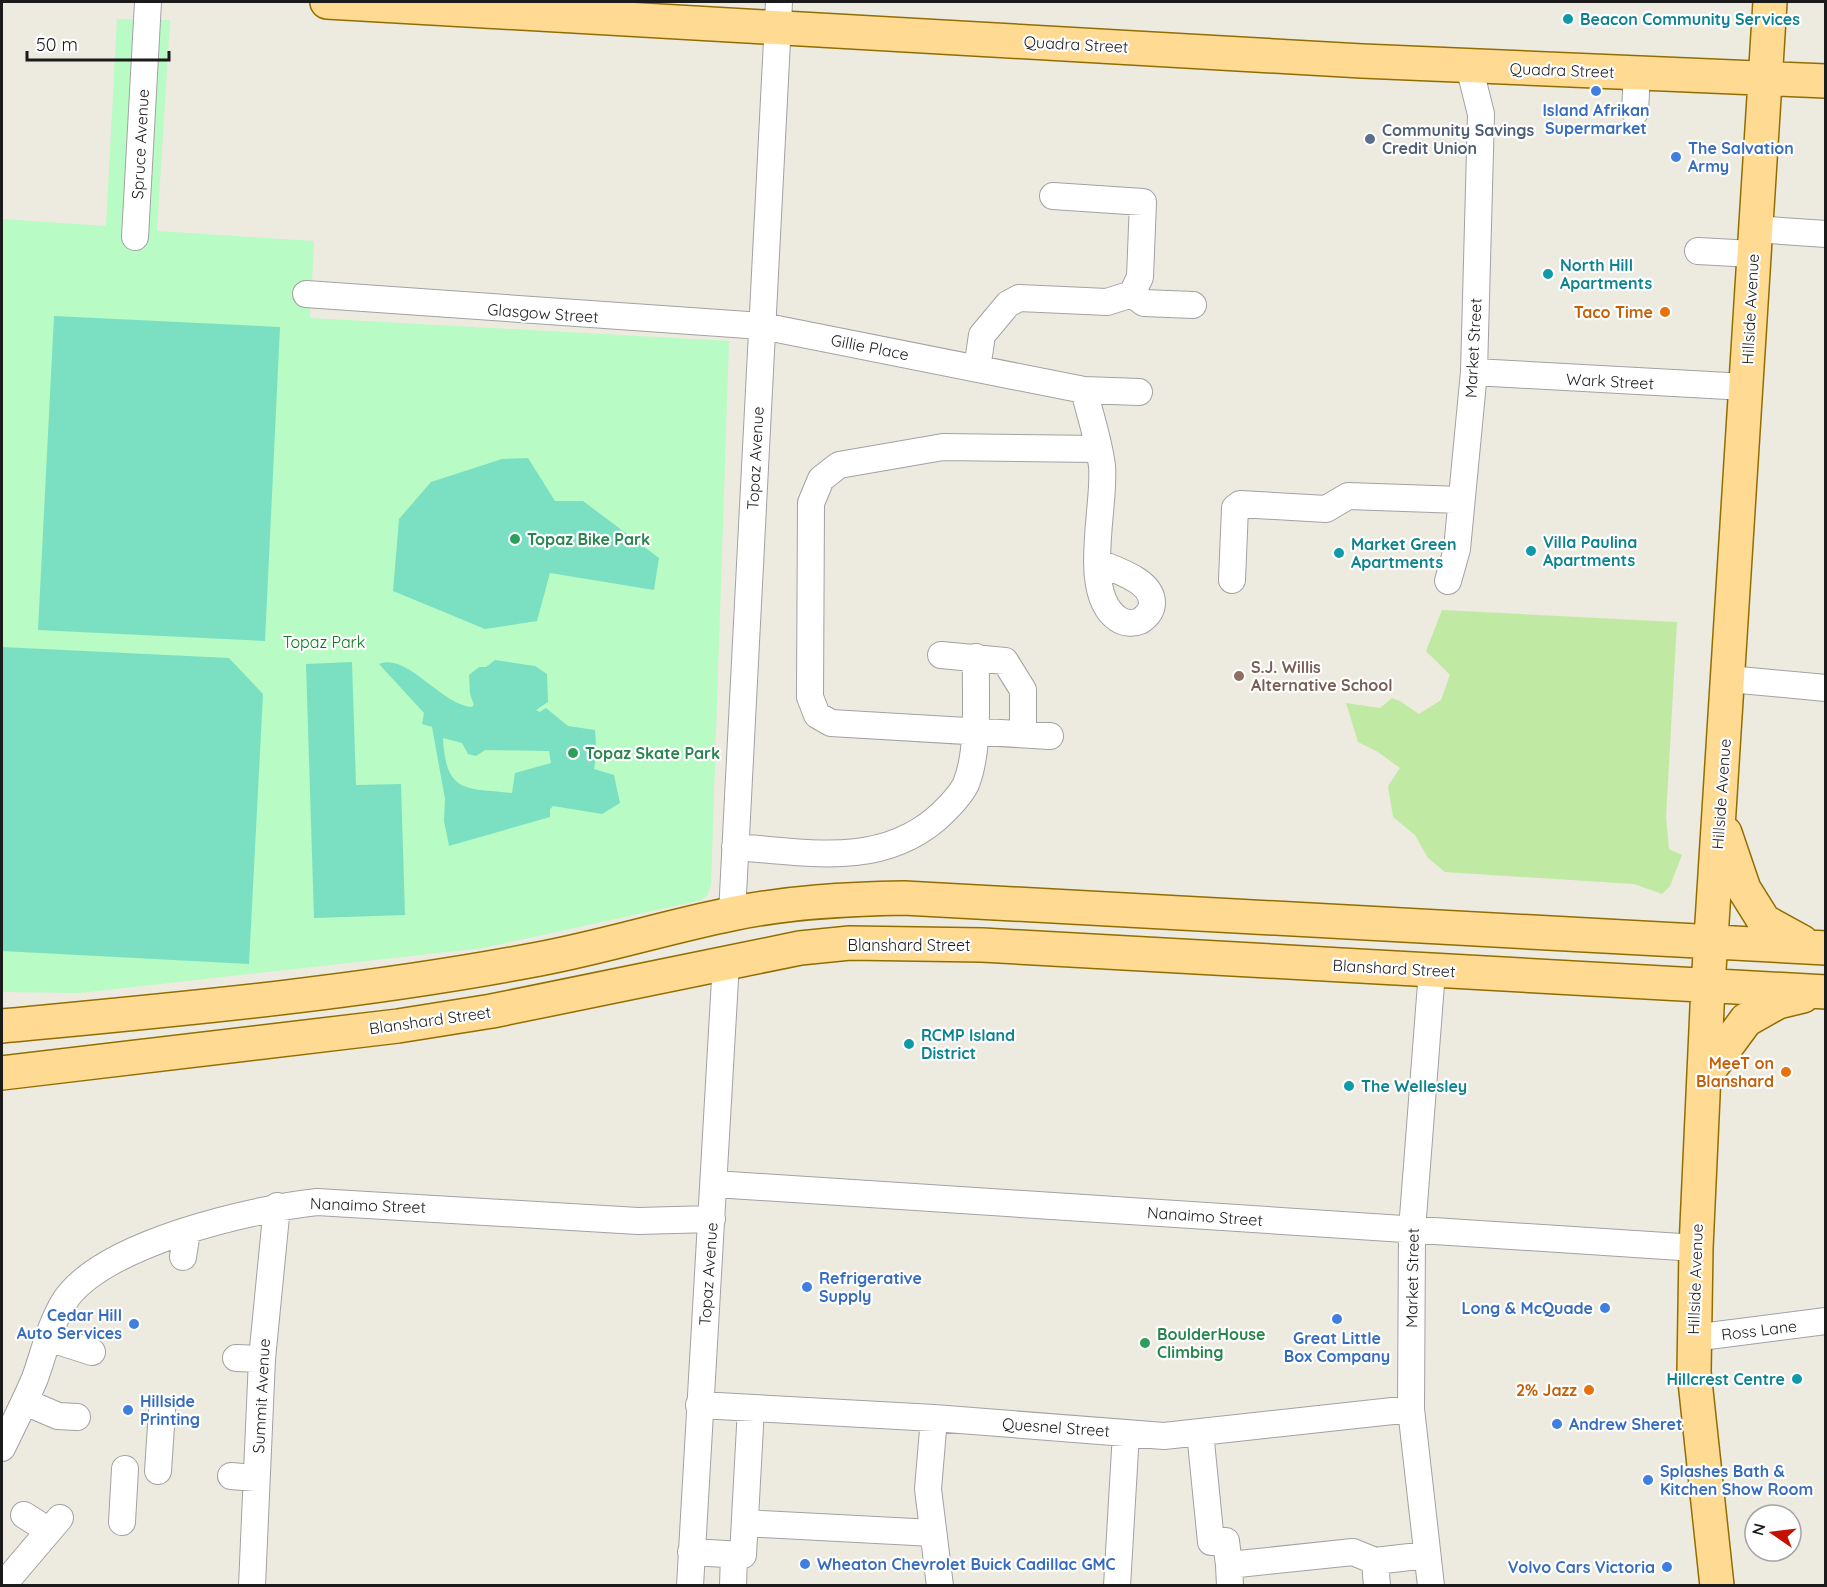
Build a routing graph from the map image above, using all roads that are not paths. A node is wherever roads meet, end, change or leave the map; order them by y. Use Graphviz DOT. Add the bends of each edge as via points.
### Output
graph roads {
  1 [pos="148,2"];
  2 [pos="327,2"];
  3 [pos="1770,2"];
  4 [pos="778,14"];
  5 [pos="1469,66"];
  6 [pos="1505,68"];
  7 [pos="1637,72"];
  8 [pos="1766,76"];
  9 [pos="1826,81"];
  10 [pos="1635,112"];
  11 [pos="1481,114"];
  12 [pos="1053,196"];
  13 [pos="135,226"];
  14 [pos="1826,234"];
  15 [pos="1754,242"];
  16 [pos="1698,250"];
  17 [pos="1132,294"];
  18 [pos="315,296"];
  19 [pos="1192,305"];
  20 [pos="762,326"];
  21 [pos="977,369"];
  22 [pos="1474,372"];
  23 [pos="1746,387"];
  24 [pos="1084,390"];
  25 [pos="1139,392"];
  26 [pos="1098,449"];
  27 [pos="1461,500"];
  28 [pos="1097,561"];
  29 [pos="1233,580"];
  30 [pos="1448,581"];
  31 [pos="941,655"];
  32 [pos="976,657"];
  33 [pos="1730,679"];
  34 [pos="1826,688"];
  35 [pos="974,732"];
  36 [pos="1023,734"];
  37 [pos="1050,736"];
  38 [pos="1719,816"];
  39 [pos="735,847"];
  40 [pos="985,903"];
  41 [pos="732,914"];
  42 [pos="1711,941"];
  43 [pos="1818,947"];
  44 [pos="726,962"];
  45 [pos="1432,971"];
  46 [pos="1708,986"];
  47 [pos="1823,992"];
  48 [pos="2,1026"];
  49 [pos="2,1074"];
  50 [pos="1704,1077"];
  51 [pos="715,1184"];
  52 [pos="277,1206"];
  53 [pos="712,1219"];
  54 [pos="1412,1230"];
  55 [pos="187,1231"];
  56 [pos="1696,1248"];
  57 [pos="183,1257"];
  58 [pos="1826,1321"];
  59 [pos="48,1338"];
  60 [pos="1693,1338"];
  61 [pos="92,1352"];
  62 [pos="237,1358"];
  63 [pos="262,1359"];
  64 [pos="25,1402"];
  65 [pos="699,1405"];
  66 [pos="751,1408"];
  67 [pos="1412,1409"];
  68 [pos="162,1411"];
  69 [pos="77,1417"];
  70 [pos="934,1418"];
  71 [pos="1126,1432"];
  72 [pos="1200,1432"];
  73 [pos="2,1448"];
  74 [pos="125,1469"];
  75 [pos="158,1472"];
  76 [pos="24,1515"];
  77 [pos="122,1522"];
  78 [pos="745,1523"];
  79 [pos="933,1533"];
  80 [pos="691,1552"];
  81 [pos="734,1554"];
  82 [pos="1427,1555"];
  83 [pos="1376,1573"];
  84 [pos="1229,1575"];
  85 [pos="8,1578"];
  86 [pos="252,1586"];
  87 [pos="690,1586"];
  88 [pos="733,1586"];
  89 [pos="940,1586"];
  90 [pos="1117,1586"];
  91 [pos="1431,1586"];
  92 [pos="1717,1586"];
  1 -- 13 [label="street, Spruce Avenue"];
  2 -- 4 [label="main road, Quadra Street"];
  3 -- 8 [label="main road, Hillside Avenue"];
  4 -- 5 [label="main road, Quadra Street"];
  4 -- 20 [label="street, Topaz Avenue"];
  5 -- 6 [label="main road, Quadra Street"];
  5 -- 11 [label="street, Market Street"];
  6 -- 7 [label="main road, Quadra Street"];
  6 -- 11 [label="street, Market Street"];
  7 -- 8 [label="main road, Quadra Street"];
  7 -- 10 [label="street"];
  8 -- 9 [label="main road, Quadra Street"];
  8 -- 15 [label="main road, Hillside Avenue"];
  11 -- 22 [label="street, Market Street"];
  12 -- 17 [label="street" via="1143,202 1140,277"];
  14 -- 15 [label="street"];
  15 -- 16 [label="street"];
  15 -- 23 [label="main road, Hillside Avenue"];
  17 -- 19 [label="street" via="1144,303"];
  17 -- 21 [label="street" via="1107,302 1019,298 1008,304 982,334"];
  18 -- 20 [label="street, Glasgow Street"];
  20 -- 21 [label="street, Gillie Place"];
  20 -- 39 [label="street, Topaz Avenue"];
  21 -- 24 [label="street, Gillie Place"];
  22 -- 23 [label="street, Wark Street"];
  22 -- 27 [label="street, Market Street"];
  23 -- 33 [label="main road, Hillside Avenue"];
  24 -- 25 [label="street, Gillie Place"];
  24 -- 26 [label="street"];
  26 -- 28 [label="street" via="1102,466"];
  26 -- 35 [label="street" via="943,447 839,465 821,479 811,503 810,697 817,715 831,723"];
  27 -- 29 [label="street" via="1348,496 1326,509 1240,504 1235,508"];
  27 -- 30 [label="street, Market Street" via="1457,549"];
  31 -- 32 [label="street"];
  32 -- 35 [label="street"];
  32 -- 36 [label="street" via="1005,661 1023,690"];
  33 -- 34 [label="street"];
  33 -- 38 [label="main road, Hillside Avenue"];
  35 -- 36 [label="street"];
  35 -- 39 [label="street" via="965,785 945,811 918,834 886,847 849,855"];
  36 -- 37 [label="street"];
  38 -- 42 [label="main road, Hillside Avenue"];
  38 -- 43 [label="main road" via="1743,889 1764,921"];
  39 -- 41 [label="street, Topaz Avenue"];
  40 -- 41 [label="main road" via="854,899"];
  40 -- 42 [label="main road"];
  40 -- 44 [label="main road" via="817,922 743,936 733,944"];
  41 -- 48 [label="main road" via="541,959 444,976 196,1008"];
  42 -- 43 [label="main road"];
  42 -- 46 [label="main road, Hillside Avenue"];
  44 -- 45 [label="main road, Blanshard Street" via="800,948 903,943"];
  44 -- 49 [label="main road, Blanshard Street" via="433,1021"];
  44 -- 51 [label="street, Topaz Avenue"];
  45 -- 46 [label="main road, Blanshard Street"];
  45 -- 54 [label="street, Market Street"];
  46 -- 47 [label="main road, Blanshard Street"];
  46 -- 50 [label="main road, Hillside Avenue"];
  47 -- 50 [label="main road" via="1778,1002 1746,1020"];
  50 -- 56 [label="main road, Hillside Avenue"];
  51 -- 53 [label="street, Topaz Avenue"];
  51 -- 54 [label="street, Nanaimo Street"];
  52 -- 53 [label="street, Nanaimo Street" via="342,1202 638,1221"];
  52 -- 55 [label="street, Nanaimo Street"];
  52 -- 63 [label="street, Summit Avenue"];
  53 -- 65 [label="street, Topaz Avenue"];
  54 -- 56 [label="street, Nanaimo Street"];
  54 -- 67 [label="street, Market Street"];
  55 -- 57 [label="street"];
  55 -- 59 [label="street, Nanaimo Street" via="114,1260 80,1281 64,1302"];
  56 -- 60 [label="main road, Hillside Avenue"];
  58 -- 60 [label="street, Ross Lane"];
  59 -- 61 [label="street"];
  59 -- 64 [label="street, Nanaimo Street"];
  60 -- 92 [label="main road, Hillside Avenue"];
  62 -- 63 [label="street"];
  63 -- 86 [label="street, Summit Avenue" via="244,1477"];
  64 -- 69 [label="street" via="58,1416"];
  64 -- 73 [label="street, Nanaimo Street"];
  65 -- 66 [label="street, Quesnel Street"];
  65 -- 80 [label="street, Topaz Avenue"];
  66 -- 70 [label="street, Quesnel Street"];
  66 -- 78 [label="street"];
  67 -- 72 [label="street, Quesnel Street"];
  67 -- 82 [label="street, Market Street"];
  68 -- 75 [label="street"];
  70 -- 71 [label="street, Quesnel Street"];
  70 -- 79 [label="street" via="928,1488"];
  71 -- 72 [label="street, Quesnel Street" via="1164,1436"];
  71 -- 90 [label="street"];
  72 -- 84 [label="street" via="1211,1542 1226,1541"];
  74 -- 77 [label="street"];
  76 -- 85 [label="street" via="54,1524"];
  78 -- 79 [label="street"];
  78 -- 81 [label="street" via="743,1555"];
  79 -- 89 [label="street"];
  80 -- 81 [label="street"];
  80 -- 87 [label="street, Topaz Avenue"];
  81 -- 88 [label="street"];
  82 -- 83 [label="street"];
  82 -- 91 [label="street, Market Street"];
  83 -- 84 [label="street" via="1353,1552"];
}
